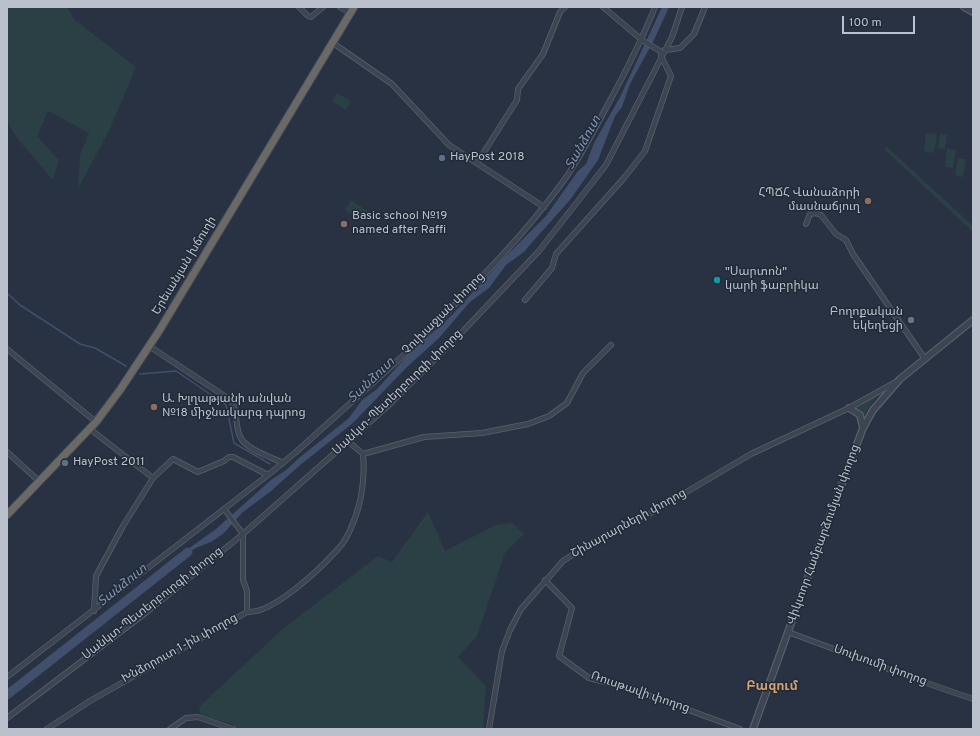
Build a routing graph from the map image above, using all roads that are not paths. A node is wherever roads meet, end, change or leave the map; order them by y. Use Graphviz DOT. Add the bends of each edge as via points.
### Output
graph roads {
  1 [pos="299,7"];
  2 [pos="324,7"];
  3 [pos="340,7"];
  4 [pos="565,7"];
  5 [pos="603,7"];
  6 [pos="655,7"];
  7 [pos="682,7"];
  8 [pos="705,7"];
  9 [pos="964,7"];
  10 [pos="352,10"];
  11 [pos="973,12"];
  12 [pos="643,41"];
  13 [pos="333,43"];
  14 [pos="663,53"];
  15 [pos="477,163"];
  16 [pos="544,207"];
  17 [pos="806,224"];
  18 [pos="526,300"];
  19 [pos="973,320"];
  20 [pos="611,345"];
  21 [pos="149,346"];
  22 [pos="7,349"];
  23 [pos="924,359"];
  24 [pos="900,380"];
  25 [pos="849,408"];
  26 [pos="96,422"];
  27 [pos="90,428"];
  28 [pos="863,428"];
  29 [pos="349,442"];
  30 [pos="7,452"];
  31 [pos="363,454"];
  32 [pos="283,463"];
  33 [pos="268,475"];
  34 [pos="153,478"];
  35 [pos="40,482"];
  36 [pos="226,512"];
  37 [pos="7,515"];
  38 [pos="242,534"];
  39 [pos="545,580"];
  40 [pos="94,611"];
  41 [pos="247,612"];
  42 [pos="788,632"];
  43 [pos="7,678"];
  44 [pos="973,699"];
  45 [pos="7,718"];
  46 [pos="47,729"];
  47 [pos="170,729"];
  48 [pos="234,729"];
  49 [pos="489,729"];
  50 [pos="740,729"];
  51 [pos="753,729"];
  1 -- 2 [label="street" via="311,17"];
  3 -- 10 [label="street"];
  4 -- 15 [label="street" via="560,12 543,54 518,89 517,100"];
  5 -- 12 [label="street"];
  6 -- 12 [label="street, Չուխաջյան փողոց"];
  7 -- 14 [label="street, Սանկտ-Պետերբուրգի փողոց" via="672,37"];
  8 -- 14 [label="street" via="694,34 680,48"];
  9 -- 11 [label="street"];
  10 -- 13 [label="highway, Երեւանյան խճուղի"];
  12 -- 14 [label="street"];
  12 -- 16 [label="street, Չուխաջյան փողոց" via="584,150"];
  13 -- 15 [label="street" via="392,84 449,145"];
  13 -- 21 [label="highway, Երեւանյան խճուղի"];
  14 -- 18 [label="street" via="671,76 644,150 624,178 556,254 552,268"];
  14 -- 29 [label="street, Սանկտ-Պետերբուրգի փողոց" via="606,165 539,251 459,336"];
  15 -- 16 [label="street"];
  16 -- 32 [label="street, Չուխաջյան փողոց" via="416,345"];
  17 -- 23 [label="street" via="810,214 821,215 836,234 846,240"];
  19 -- 23 [label="street"];
  20 -- 31 [label="street" via="583,373 567,403 549,416 528,424 482,433 424,437"];
  21 -- 26 [label="highway, Երեւանյան խճուղի"];
  21 -- 32 [label="street" via="229,399 234,405 242,439 248,445"];
  22 -- 26 [label="street"];
  23 -- 24 [label="street, Վիկտոր Համբարձումյան փողոց"];
  24 -- 25 [label="street, Շինարարների փողոց"];
  24 -- 28 [label="street, Վիկտոր Համբարձումյան փողոց" via="873,410"];
  25 -- 28 [label="street" via="860,415"];
  25 -- 39 [label="street, Շինարարների փողոց" via="751,454 644,517 594,541 563,561"];
  26 -- 27 [label="highway, Երեւանյան խճուղի"];
  27 -- 34 [label="street"];
  27 -- 35 [label="highway, Երեւանյան խճուղի"];
  28 -- 42 [label="street, Վիկտոր Համբարձումյան փողոց"];
  29 -- 31 [label="street"];
  29 -- 38 [label="street, Սանկտ-Պետերբուրգի փողոց"];
  30 -- 35 [label="street"];
  31 -- 41 [label="street" via="365,471 359,505 354,523 339,548 287,596 263,610"];
  32 -- 33 [label="street, Չուխաջյան փողոց"];
  33 -- 34 [label="street" via="229,457 198,472 173,459"];
  33 -- 36 [label="street, Չուխաջյան փողոց"];
  34 -- 40 [label="street" via="96,576"];
  35 -- 37 [label="highway, Երեւանյան խճուղի"];
  36 -- 38 [label="street"];
  36 -- 40 [label="street, Չուխաջյան փողոց"];
  38 -- 41 [label="street, Խնձորուտ 1-ին փողոց"];
  38 -- 45 [label="street, Սանկտ-Պետերբուրգի փողոց" via="148,611"];
  39 -- 49 [label="street, Շինարարների փողոց" via="521,609 502,650"];
  39 -- 50 [label="street, Ռուսթավի փողոց" via="572,608 559,656 589,678 632,689"];
  40 -- 43 [label="street, Չուխաջյան փողոց"];
  41 -- 46 [label="street, Խնձորուտ 1-ին փողոց" via="90,701"];
  42 -- 44 [label="street, Սուխումի փողոց"];
  42 -- 51 [label="street, Վիկտոր Համբարձումյան փողոց"];
  47 -- 48 [label="street" via="186,718 198,717"];
}
